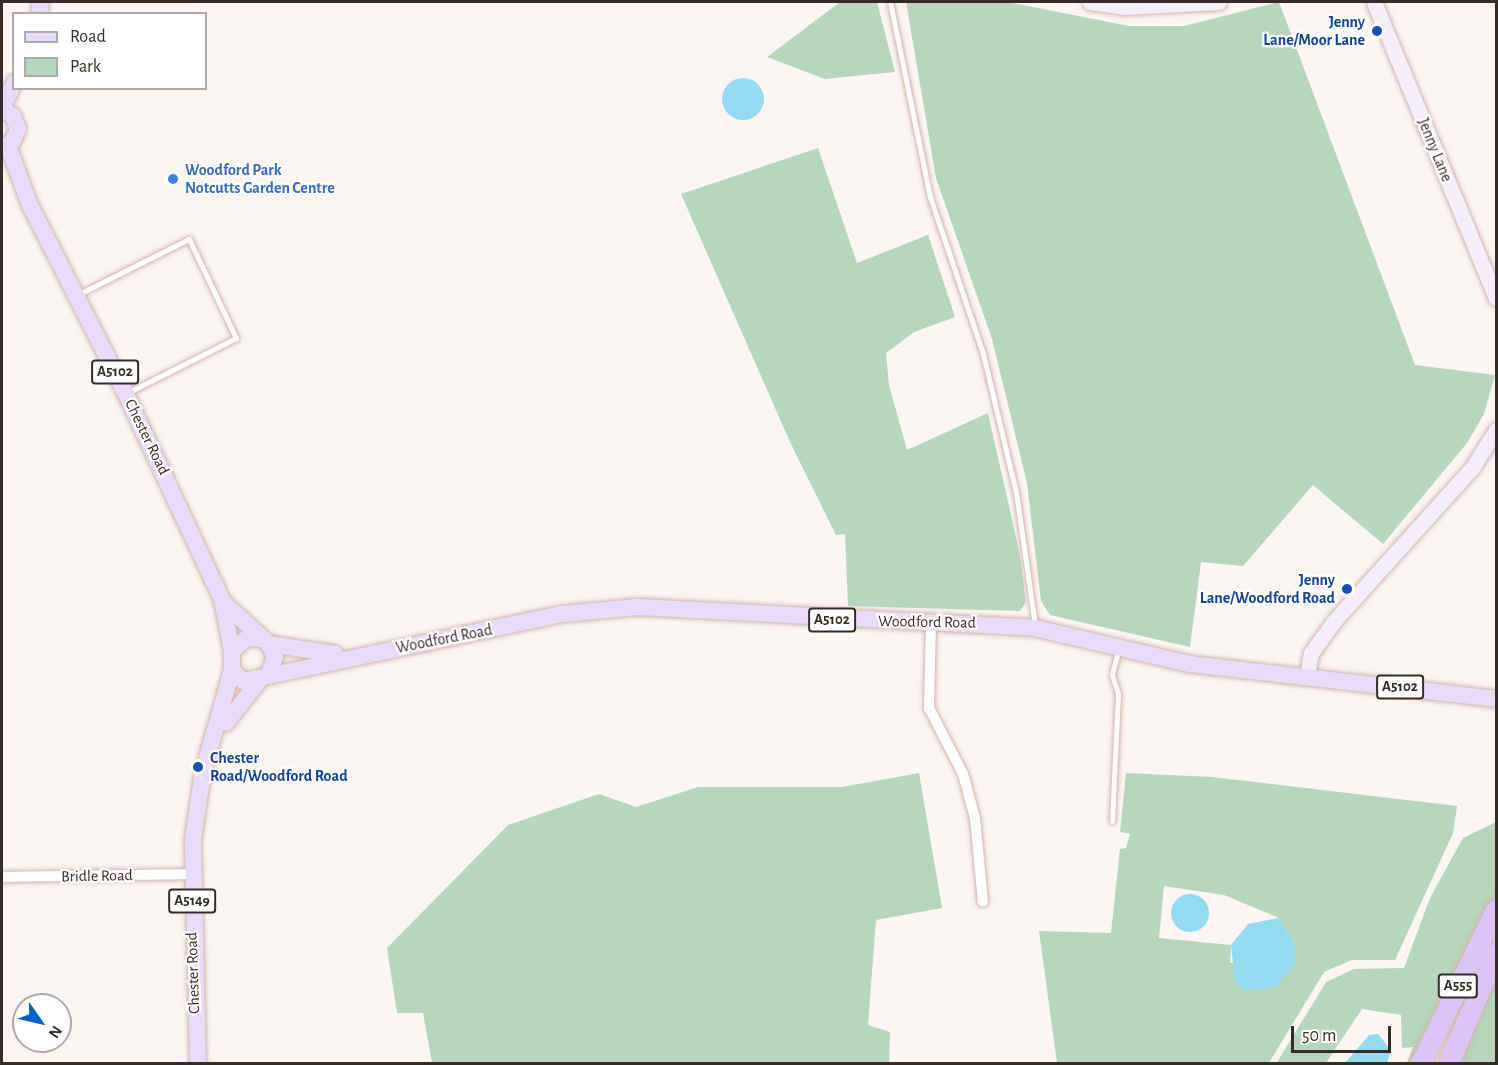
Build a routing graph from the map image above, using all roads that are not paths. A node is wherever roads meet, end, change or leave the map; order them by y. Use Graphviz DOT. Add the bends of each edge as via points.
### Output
graph roads {
  1 [pos="890,2"];
  2 [pos="1090,2"];
  3 [pos="1219,2"];
  4 [pos="1374,2"];
  5 [pos="12,87"];
  6 [pos="2,109"];
  7 [pos="5,147"];
  8 [pos="76,296"];
  9 [pos="1497,298"];
  10 [pos="126,394"];
  11 [pos="1497,430"];
  12 [pos="222,600"];
  13 [pos="931,621"];
  14 [pos="1035,628"];
  15 [pos="265,642"];
  16 [pos="1118,649"];
  17 [pos="232,651"];
  18 [pos="356,655"];
  19 [pos="232,670"];
  20 [pos="1307,675"];
  21 [pos="263,679"];
  22 [pos="1496,698"];
  23 [pos="215,740"];
  24 [pos="1112,821"];
  25 [pos="192,874"];
  26 [pos="2,877"];
  27 [pos="983,902"];
  28 [pos="1497,910"];
  29 [pos="1497,954"];
  30 [pos="198,1064"];
  31 [pos="1421,1064"];
  32 [pos="1449,1064"];
  1 -- 14 [label="lane" via="930,197 983,354 1016,492"];
  2 -- 3 [label="street" via="1124,7"];
  4 -- 9 [label="street, Jenny Lane"];
  5 -- 6 [label="main road"];
  6 -- 7 [label="main road" via="13,116 18,129"];
  7 -- 8 [label="main road, Chester Road / A5102"];
  8 -- 10 [label="main road, Chester Road / A5102"];
  8 -- 10 [label="lane" via="189,239 236,338"];
  10 -- 12 [label="main road, Chester Road / A5102"];
  11 -- 20 [label="street" via="1475,465 1334,621 1311,653"];
  12 -- 15 [label="main road, Chester Road / A5102"];
  12 -- 17 [label="main road, Chester Road / A5102"];
  13 -- 14 [label="main road, Woodford Road / A5102"];
  13 -- 18 [label="main road, Woodford Road / A5102" via="603,608"];
  13 -- 27 [label="street" via="929,708 963,774 975,818"];
  14 -- 16 [label="main road, Woodford Road / A5102"];
  15 -- 17 [label="main road" via="241,640"];
  15 -- 18 [label="main road, Woodford Road / A5102"];
  15 -- 21 [label="main road" via="275,664"];
  16 -- 20 [label="main road, Woodford Road / A5102" via="1190,664"];
  16 -- 24 [label="lane" via="1112,674 1118,694"];
  17 -- 19 [label="main road"];
  18 -- 21 [label="main road, Woodford Road / A5102"];
  19 -- 21 [label="main road" via="243,681"];
  19 -- 23 [label="main road, Chester Road / A5149"];
  20 -- 22 [label="main road, Woodford Road / A5102"];
  21 -- 23 [label="main road, Chester Road / A5149"];
  23 -- 25 [label="main road, Chester Road / A5149" via="197,802"];
  25 -- 26 [label="street, Bridle Road"];
  25 -- 30 [label="main road, Chester Road / A5149"];
  28 -- 31 [label="highway, A555"];
  29 -- 32 [label="highway, A555"];
}
